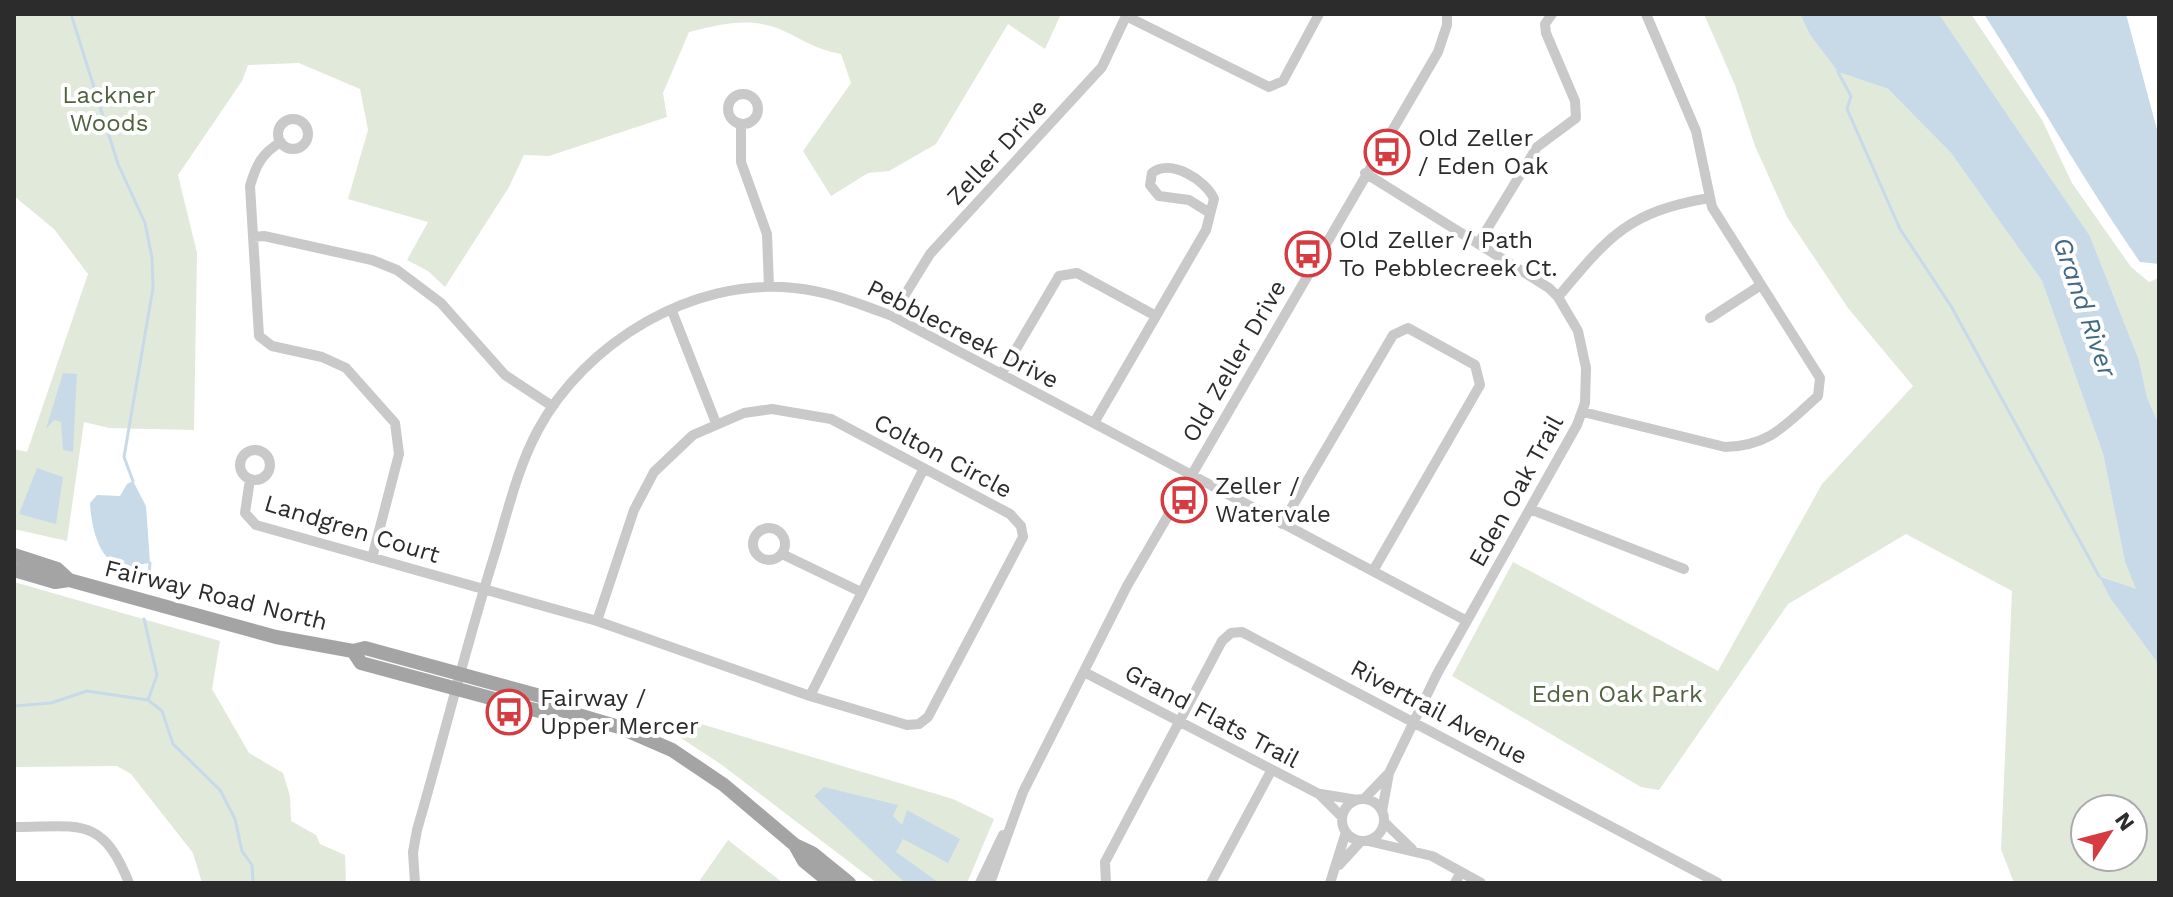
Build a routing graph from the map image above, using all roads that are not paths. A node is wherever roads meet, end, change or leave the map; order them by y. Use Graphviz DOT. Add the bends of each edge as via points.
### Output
graph roads {
  1 [pos="1319,14"];
  2 [pos="1447,14"];
  3 [pos="1552,14"];
  4 [pos="1646,14"];
  5 [pos="1127,15"];
  6 [pos="741,124"];
  7 [pos="281,142"];
  8 [pos="1365,173"];
  9 [pos="1709,198"];
  10 [pos="1210,213"];
  11 [pos="253,237"];
  12 [pos="1478,244"];
  13 [pos="1761,285"];
  14 [pos="769,287"];
  15 [pos="1558,297"];
  16 [pos="672,311"];
  17 [pos="892,316"];
  18 [pos="1156,316"];
  19 [pos="1710,318"];
  20 [pos="1002,373"];
  21 [pos="552,406"];
  22 [pos="1583,412"];
  23 [pos="716,423"];
  24 [pos="1094,423"];
  25 [pos="924,468"];
  26 [pos="1191,475"];
  27 [pos="250,479"];
  28 [pos="1530,509"];
  29 [pos="1282,524"];
  30 [pos="782,554"];
  31 [pos="14,555"];
  32 [pos="372,558"];
  33 [pos="1684,569"];
  34 [pos="14,570"];
  35 [pos="1373,571"];
  36 [pos="69,580"];
  37 [pos="484,588"];
  38 [pos="861,592"];
  39 [pos="1465,620"];
  40 [pos="597,621"];
  41 [pos="1086,673"];
  42 [pos="459,683"];
  43 [pos="810,696"];
  44 [pos="1413,721"];
  45 [pos="1179,722"];
  46 [pos="1271,771"];
  47 [pos="1389,773"];
  48 [pos="1319,794"];
  49 [pos="1360,800"];
  50 [pos="1014,815"];
  51 [pos="1383,816"];
  52 [pos="1342,817"];
  53 [pos="14,827"];
  54 [pos="1346,832"];
  55 [pos="1364,841"];
  56 [pos="795,845"];
  57 [pos="1412,849"];
  58 [pos="1338,866"];
  59 [pos="1458,878"];
  60 [pos="1698,878"];
  61 [pos="129,883"];
  62 [pos="415,883"];
  63 [pos="831,883"];
  64 [pos="849,883"];
  65 [pos="980,883"];
  66 [pos="990,883"];
  67 [pos="1106,883"];
  68 [pos="1211,883"];
  69 [pos="1330,883"];
  70 [pos="1481,883"];
  71 [pos="1718,883"];
  1 -- 5 [label="street" via="1283,81 1269,87"];
  2 -- 8 [label="street, Old Zeller Drive" via="1438,52"];
  3 -- 12 [label="street" via="1546,33 1575,101 1576,118 1537,147"];
  4 -- 9 [label="street" via="1696,131"];
  5 -- 17 [label="street, Zeller Drive" via="1102,67 930,254"];
  6 -- 14 [label="street" via="741,162 767,234"];
  7 -- 11 [label="street" via="255,166 250,186"];
  8 -- 12 [label="street, Eden Oak Trail"];
  8 -- 26 [label="street, Old Zeller Drive"];
  9 -- 13 [label="street"];
  9 -- 15 [label="street" via="1662,207 1627,224"];
  10 -- 10 [label="street" via="1214,199 1198,181 1172,168 1152,173 1150,185 1159,196 1189,200"];
  10 -- 18 [label="street" via="1206,230"];
  11 -- 21 [label="street" via="372,260 397,270 441,303 505,375"];
  11 -- 32 [label="street" via="259,336 346,368 392,417 398,431 399,454"];
  12 -- 15 [label="street, Eden Oak Trail"];
  13 -- 19 [label="street"];
  13 -- 22 [label="street" via="1820,378 1821,388 1767,441 1725,447"];
  14 -- 16 [label="street, Pebblecreek Drive" via="720,294"];
  14 -- 17 [label="street, Pebblecreek Drive" via="819,292"];
  15 -- 22 [label="street, Eden Oak Trail" via="1583,351"];
  16 -- 21 [label="street, Pebblecreek Drive" via="616,341 580,371"];
  16 -- 23 [label="street"];
  17 -- 20 [label="street, Pebblecreek Drive"];
  18 -- 20 [label="street" via="1077,273 1059,276"];
  18 -- 24 [label="street"];
  20 -- 24 [label="street, Pebblecreek Drive"];
  21 -- 37 [label="street, Pebblecreek Drive" via="520,471"];
  22 -- 28 [label="street, Eden Oak Trail"];
  23 -- 25 [label="street, Colton Circle" via="772,409 804,412 831,419"];
  23 -- 40 [label="street, Colton Circle" via="676,449 643,490"];
  24 -- 26 [label="street, Pebblecreek Drive"];
  25 -- 38 [label="street"];
  25 -- 43 [label="street, Colton Circle" via="1010,514 1023,537 928,717 919,724"];
  26 -- 29 [label="street, Pebblecreek Drive"];
  26 -- 41 [label="street, Old Zeller Drive" via="1127,586"];
  27 -- 32 [label="street, Landgren Court" via="245,513 256,525"];
  28 -- 33 [label="street"];
  28 -- 39 [label="street, Eden Oak Trail"];
  29 -- 35 [label="street, Pebblecreek Drive"];
  29 -- 35 [label="street" via="1393,335 1408,328 1419,332 1475,365 1480,385"];
  30 -- 38 [label="street"];
  31 -- 36 [label="main road, Fairway Road North" via="57,569"];
  32 -- 37 [label="street, Landgren Court"];
  34 -- 36 [label="main road, Fairway Road North" via="55,582"];
  35 -- 39 [label="street, Pebblecreek Drive"];
  36 -- 42 [label="main road, Fairway Road North" via="228,625 353,651 361,663"];
  37 -- 40 [label="street, Colton Circle"];
  37 -- 42 [label="street, Pebblecreek Drive"];
  38 -- 43 [label="street"];
  39 -- 44 [label="street, Eden Oak Trail"];
  40 -- 43 [label="street, Colton Circle"];
  41 -- 45 [label="street, Grand Flats Trail"];
  41 -- 50 [label="street, Old Zeller Drive"];
  42 -- 56 [label="main road, Fairway Road North" via="539,711 551,707 619,727 672,750 724,785"];
  42 -- 62 [label="street, Pebblecreek Drive" via="415,839"];
  44 -- 45 [label="street, Rivertrail Avenue" via="1242,632 1222,641"];
  44 -- 47 [label="street, Eden Oak Trail"];
  44 -- 60 [label="street, Rivertrail Avenue"];
  45 -- 46 [label="street, Grand Flats Trail"];
  45 -- 67 [label="street" via="1105,862"];
  46 -- 48 [label="street, Grand Flats Trail"];
  46 -- 68 [label="street"];
  47 -- 49 [label="street, Eden Oak Trail"];
  47 -- 51 [label="street, Eden Oak Trail"];
  48 -- 49 [label="street, Grand Flats Trail"];
  48 -- 52 [label="street, Grand Flats Trail"];
  49 -- 51 [label="street"];
  49 -- 52 [label="street"];
  50 -- 65 [label="street, Old Zeller Drive"];
  50 -- 66 [label="street, Old Zeller Drive"];
  51 -- 55 [label="street" via="1379,834"];
  51 -- 57 [label="street"];
  52 -- 54 [label="street"];
  53 -- 61 [label="street" via="93,831 114,849"];
  54 -- 55 [label="street"];
  54 -- 58 [label="street"];
  55 -- 57 [label="street"];
  55 -- 58 [label="street"];
  56 -- 63 [label="main road, Fairway Road North" via="804,861"];
  56 -- 64 [label="main road, Fairway Road North"];
  57 -- 59 [label="street"];
  58 -- 69 [label="street"];
  59 -- 70 [label="street"];
  60 -- 71 [label="street, Rivertrail Avenue"];
}
